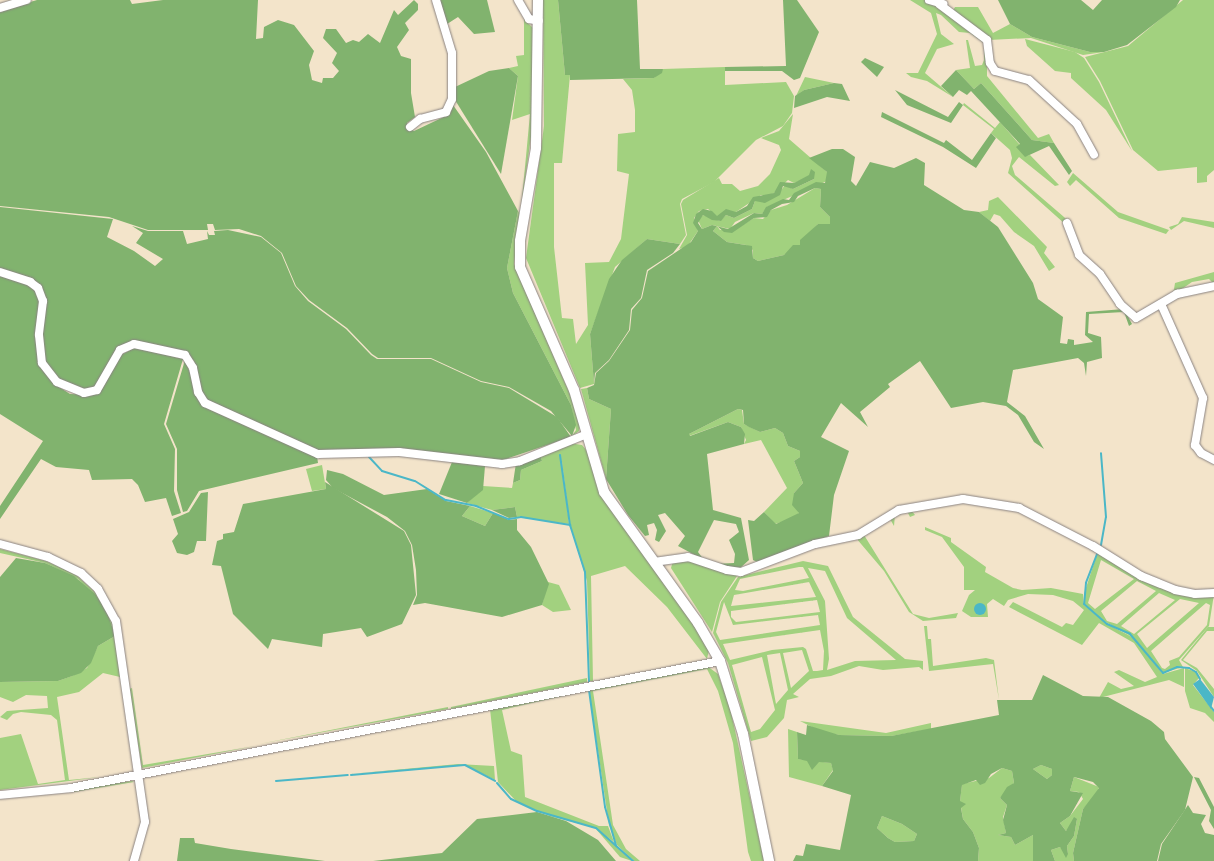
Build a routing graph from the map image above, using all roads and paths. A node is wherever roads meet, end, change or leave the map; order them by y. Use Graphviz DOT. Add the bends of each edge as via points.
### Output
graph roads {
  1 [pos="27,0"];
  2 [pos="436,0"];
  3 [pos="518,0"];
  4 [pos="538,0"];
  5 [pos="929,0"];
  6 [pos="939,4"];
  7 [pos="948,5"];
  8 [pos="0,8"];
  9 [pos="538,21"];
  10 [pos="410,127"];
  11 [pos="1094,155"];
  12 [pos="1067,222"];
  13 [pos="0,272"];
  14 [pos="1214,286"];
  15 [pos="1162,304"];
  16 [pos="587,434"];
  17 [pos="1214,460"];
  18 [pos="0,544"];
  19 [pos="654,562"];
  20 [pos="1214,593"];
  21 [pos="720,661"];
  22 [pos="137,774"];
  23 [pos="0,795"];
  24 [pos="134,861"];
  25 [pos="769,861"];
  1 -- 8 [label="street"];
  2 -- 10 [label="street" via="452,53 452,99 446,112 420,119"];
  3 -- 9 [label="street" via="529,19"];
  4 -- 9 [label="main road"];
  5 -- 6 [label="street"];
  6 -- 7 [label="street"];
  6 -- 11 [label="street" via="987,40 990,63 995,71 1029,80 1077,124"];
  9 -- 16 [label="main road" via="536,148 519,258 524,279 574,390"];
  12 -- 15 [label="street" via="1079,255 1100,274 1132,317 1140,318"];
  13 -- 16 [label="street" via="38,288 43,301 39,335 42,362 57,382 84,393 97,390 120,350 134,344 185,355 193,368 204,403 318,454 399,452 502,464 520,461"];
  14 -- 15 [label="street" via="1177,294"];
  15 -- 17 [label="street" via="1202,398 1195,445 1201,453"];
  16 -- 19 [label="main road" via="604,492"];
  18 -- 22 [label="street" via="48,557 81,573 98,589 110,608 120,631"];
  19 -- 20 [label="street" via="688,557 741,572 815,544 852,538 900,510 963,499 1019,508 1093,546 1142,576 1175,590"];
  19 -- 21 [label="main road" via="698,623"];
  21 -- 22 [label="street"];
  21 -- 25 [label="main road" via="743,734"];
  22 -- 23 [label="street" via="71,788"];
  22 -- 24 [label="street" via="145,822"];
}
